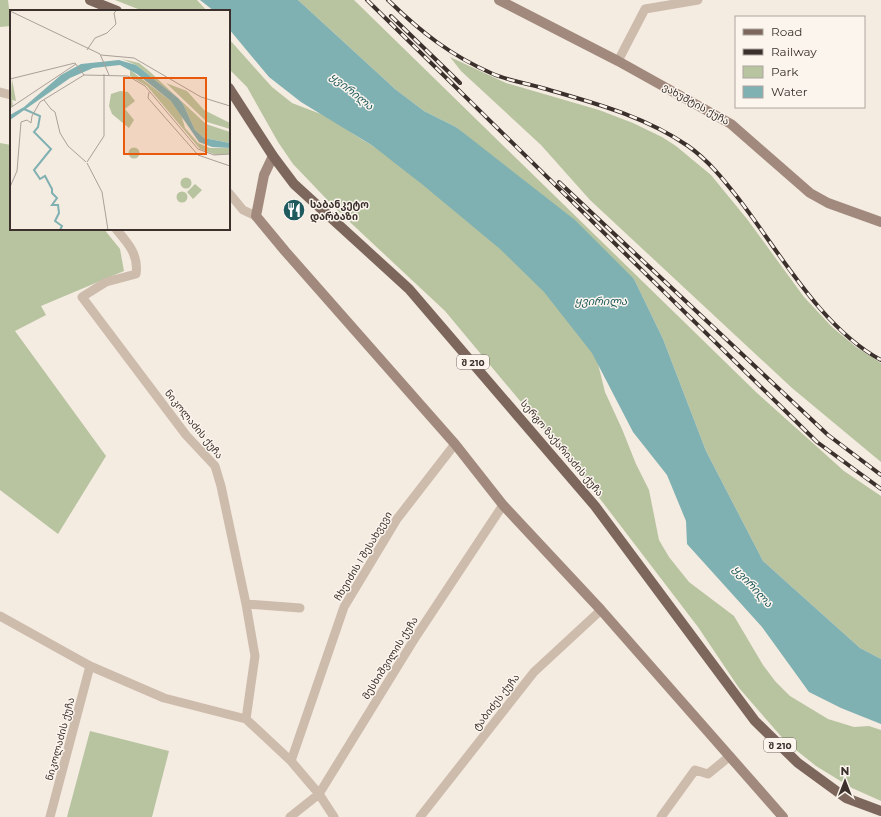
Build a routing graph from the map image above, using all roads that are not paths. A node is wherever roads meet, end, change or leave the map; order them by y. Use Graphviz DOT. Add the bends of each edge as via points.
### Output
graph roads {
  1 [pos="90,0"];
  2 [pos="499,0"];
  3 [pos="698,0"];
  4 [pos="510,3"];
  5 [pos="115,10"];
  6 [pos="618,61"];
  7 [pos="230,90"];
  8 [pos="0,92"];
  9 [pos="10,95"];
  10 [pos="273,156"];
  11 [pos="230,194"];
  12 [pos="256,216"];
  13 [pos="881,222"];
  14 [pos="117,230"];
  15 [pos="455,444"];
  16 [pos="503,505"];
  17 [pos="246,604"];
  18 [pos="300,608"];
  19 [pos="601,610"];
  20 [pos="0,616"];
  21 [pos="90,666"];
  22 [pos="246,719"];
  23 [pos="730,756"];
  24 [pos="291,761"];
  25 [pos="319,794"];
  26 [pos="881,811"];
  27 [pos="50,817"];
  28 [pos="290,817"];
  29 [pos="334,817"];
  30 [pos="420,817"];
  31 [pos="661,817"];
  32 [pos="783,817"];
  1 -- 5 [label="main road"];
  2 -- 4 [label="main road, ვახუშტის ქუჩა"];
  3 -- 6 [label="street" via="645,9"];
  4 -- 6 [label="main road, ვახუშტის ქუჩა"];
  6 -- 13 [label="main road, ვახუშტის ქუჩა" via="731,124 810,193 828,203"];
  7 -- 10 [label="main road, სერგო ზაქარიაძის ქუჩა / შ 210"];
  8 -- 9 [label="street"];
  10 -- 12 [label="main road" via="264,175"];
  10 -- 26 [label="main road, სერგო ზაქარიაძის ქუჩა / შ 210" via="294,184 409,289 482,372 595,506 755,721 798,763 846,798"];
  11 -- 12 [label="street" via="243,210"];
  12 -- 15 [label="main road"];
  14 -- 17 [label="street, ნიკოლაძის ქუჩა" via="132,247 138,264 136,274 106,282 82,297 186,434 215,466"];
  15 -- 16 [label="main road"];
  15 -- 24 [label="street, ჩხეიძის I შესახვევი" via="397,520 344,607"];
  16 -- 19 [label="main road"];
  16 -- 25 [label="street, მესხიშვილის ქუჩა"];
  17 -- 18 [label="street"];
  17 -- 22 [label="street, ნიკოლაძის ქუჩა" via="254,656"];
  19 -- 23 [label="main road"];
  19 -- 30 [label="street, ტაბიძეს ქუჩა" via="534,672"];
  20 -- 21 [label="street"];
  21 -- 22 [label="street" via="164,698"];
  21 -- 27 [label="street, ნიკოლაძის ქუჩა"];
  22 -- 24 [label="street"];
  23 -- 31 [label="street" via="708,774 695,770"];
  23 -- 32 [label="main road"];
  24 -- 25 [label="street"];
  25 -- 28 [label="street, მესხიშვილის ქუჩა"];
  25 -- 29 [label="street"];
}
